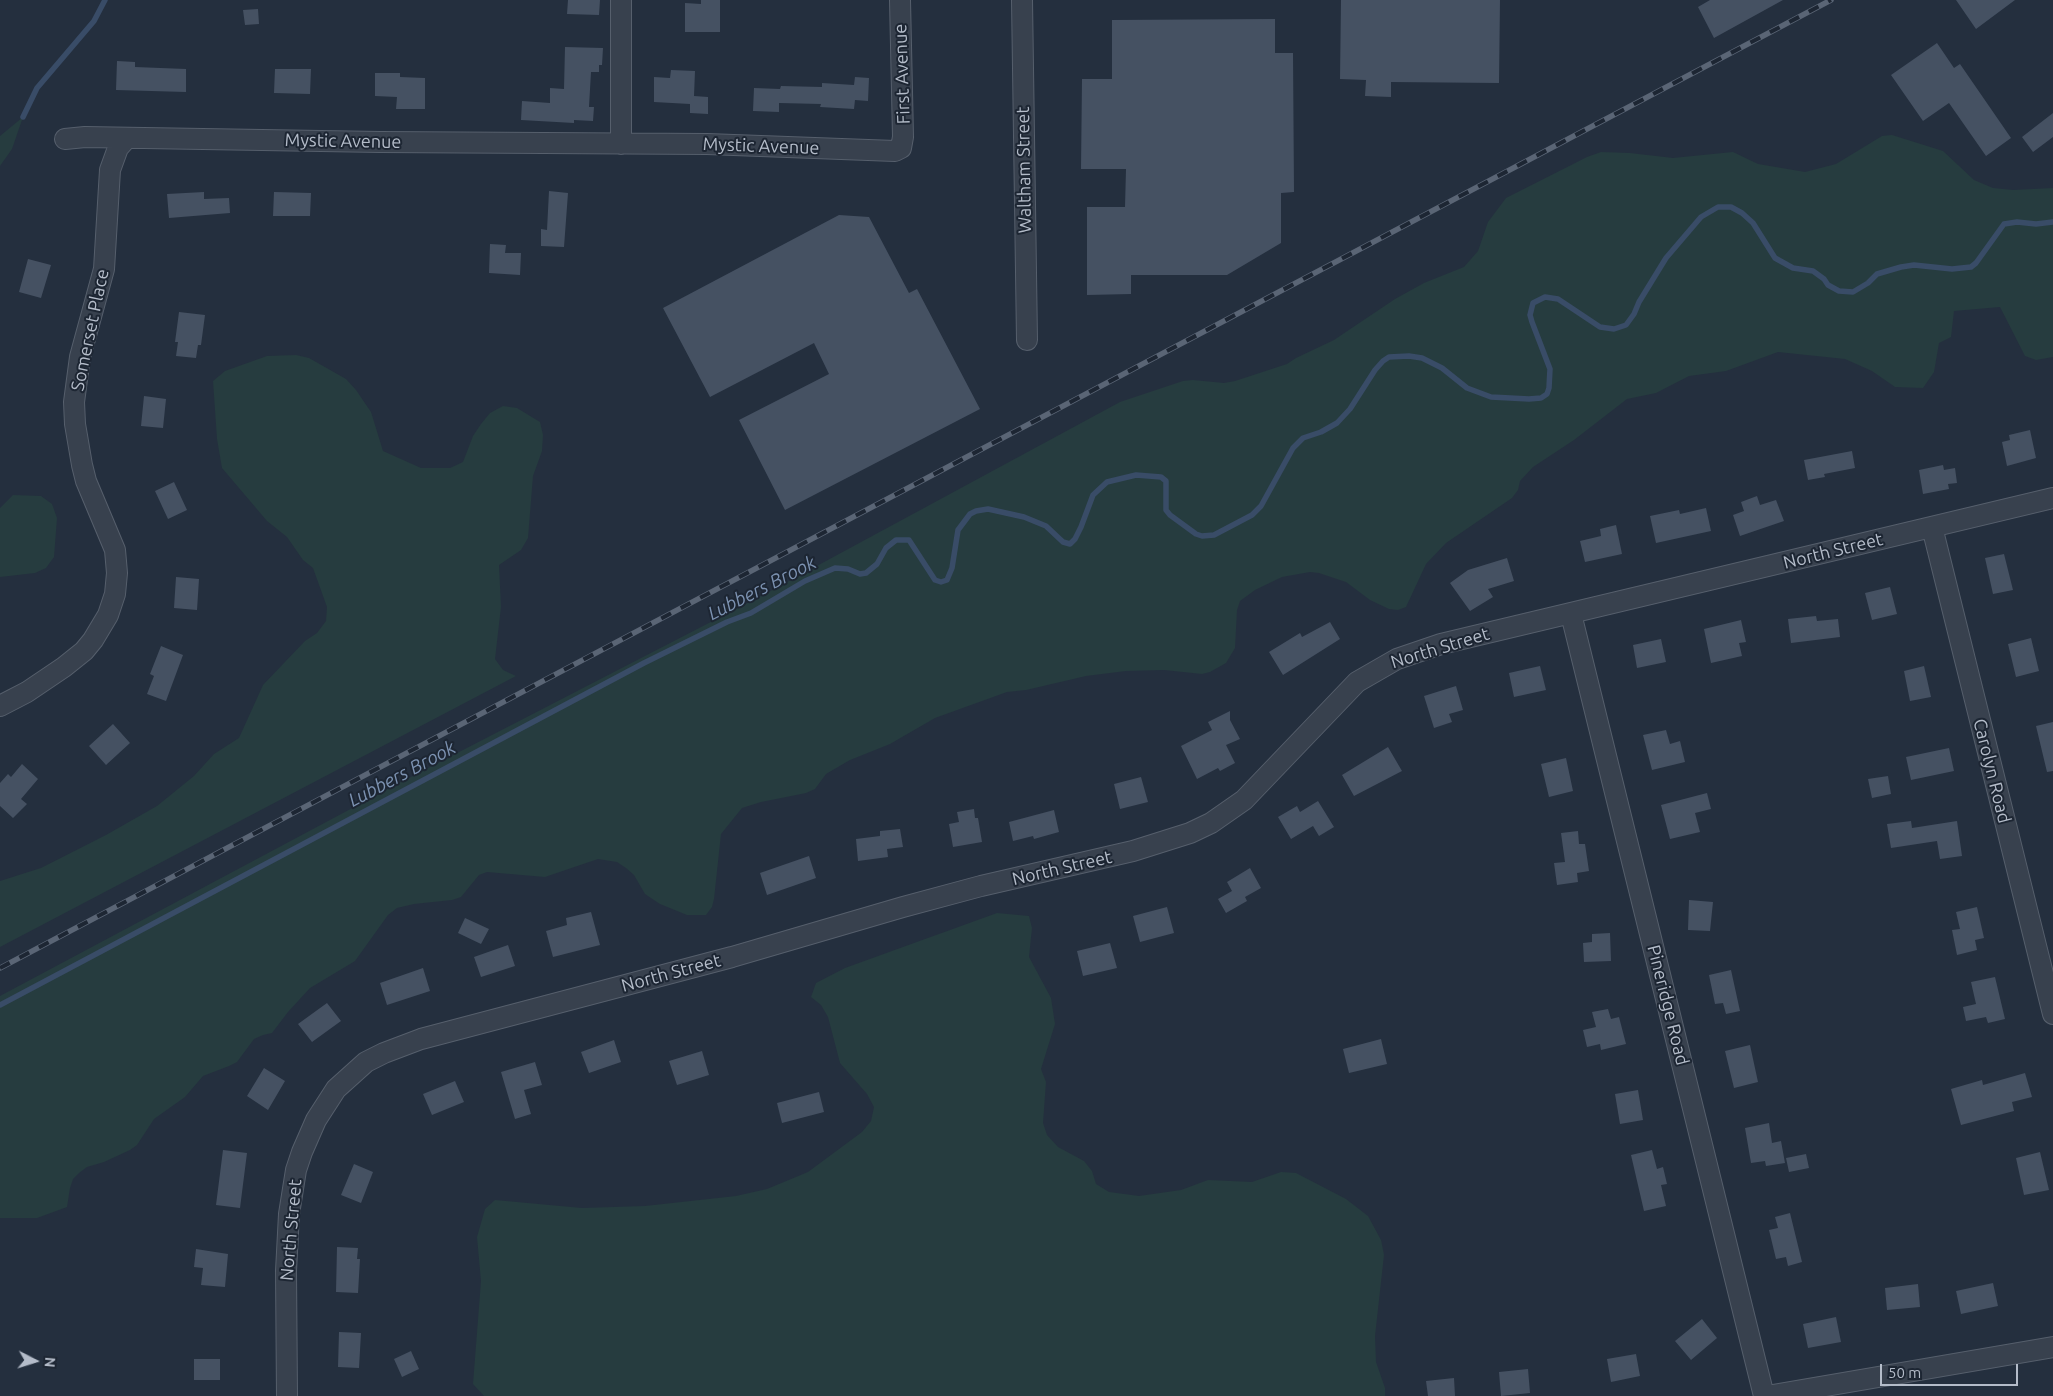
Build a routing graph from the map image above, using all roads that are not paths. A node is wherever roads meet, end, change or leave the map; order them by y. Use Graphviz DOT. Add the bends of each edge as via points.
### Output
graph roads {
  1 [pos="621,0"];
  2 [pos="900,0"];
  3 [pos="1022,0"];
  4 [pos="128,138"];
  5 [pos="66,139"];
  6 [pos="621,144"];
  7 [pos="901,148"];
  8 [pos="1027,340"];
  9 [pos="2053,498"];
  10 [pos="1932,527"];
  11 [pos="1571,614"];
  12 [pos="0,706"];
  13 [pos="2053,1014"];
  14 [pos="2053,1347"];
  15 [pos="287,1396"];
  16 [pos="1765,1396"];
  1 -- 6 [label="street"];
  2 -- 7 [label="street, First Avenue" via="904,117"];
  3 -- 8 [label="street, Waltham Street"];
  4 -- 5 [label="street, Mystic Avenue"];
  4 -- 6 [label="street, Mystic Avenue"];
  4 -- 12 [label="street, Somerset Place" via="118,148 110,170 104,264 78,366 74,402 86,481 115,550 115,594 108,616 84,651 27,692"];
  6 -- 7 [label="street, Mystic Avenue" via="893,151"];
  9 -- 10 [label="street, North Street"];
  10 -- 11 [label="street, North Street"];
  10 -- 13 [label="street, Carolyn Road"];
  11 -- 15 [label="street, North Street" via="1441,644 1375,670 1357,682 1244,800 1211,824 1190,833 1134,851 920,902 732,957 421,1039 366,1062 336,1089 325,1104 309,1134 296,1170 286,1261"];
  11 -- 16 [label="street, Pineridge Road"];
  14 -- 16 [label="street"];
}
